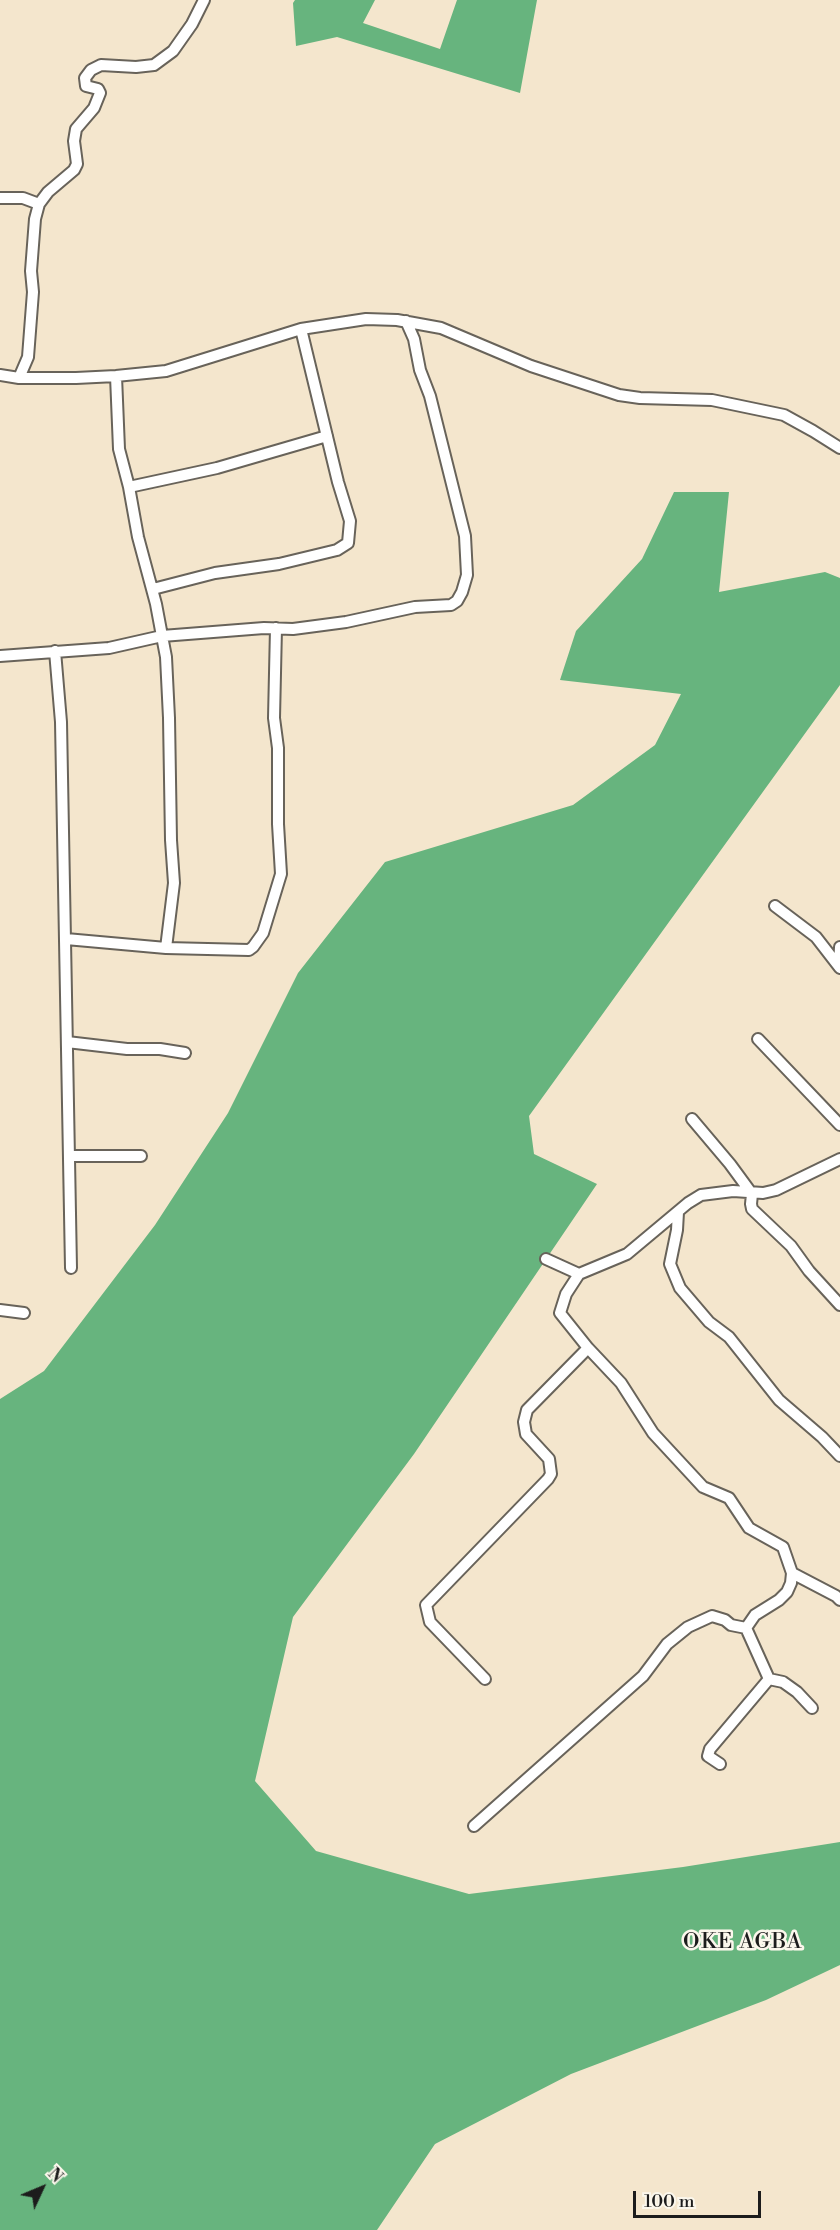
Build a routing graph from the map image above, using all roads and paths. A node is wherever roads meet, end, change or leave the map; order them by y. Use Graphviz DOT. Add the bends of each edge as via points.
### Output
graph roads {
  1 [pos="204,0"];
  2 [pos="0,198"];
  3 [pos="39,204"];
  4 [pos="406,321"];
  5 [pos="301,328"];
  6 [pos="0,375"];
  7 [pos="116,376"];
  8 [pos="19,378"];
  9 [pos="327,436"];
  10 [pos="840,448"];
  11 [pos="129,486"];
  12 [pos="153,589"];
  13 [pos="276,628"];
  14 [pos="162,636"];
  15 [pos="55,651"];
  16 [pos="0,656"];
  17 [pos="775,906"];
  18 [pos="66,939"];
  19 [pos="840,947"];
  20 [pos="166,948"];
  21 [pos="839,967"];
  22 [pos="759,1039"];
  23 [pos="67,1042"];
  24 [pos="185,1053"];
  25 [pos="693,1119"];
  26 [pos="840,1125"];
  27 [pos="70,1156"];
  28 [pos="141,1156"];
  29 [pos="840,1159"];
  30 [pos="752,1194"];
  31 [pos="678,1212"];
  32 [pos="546,1259"];
  33 [pos="71,1268"];
  34 [pos="579,1274"];
  35 [pos="840,1305"];
  36 [pos="0,1310"];
  37 [pos="24,1313"];
  38 [pos="588,1348"];
  39 [pos="840,1456"];
  40 [pos="792,1573"];
  41 [pos="840,1600"];
  42 [pos="746,1628"];
  43 [pos="770,1678"];
  44 [pos="485,1679"];
  45 [pos="812,1708"];
  46 [pos="720,1764"];
  47 [pos="474,1826"];
  1 -- 3 [label="street" via="173,51 154,65 101,65 91,70 85,78 86,86 100,93 94,108 76,129 77,164"];
  2 -- 3 [label="street" via="22,198"];
  3 -- 8 [label="street" via="28,357"];
  4 -- 5 [label="street" via="366,319"];
  4 -- 10 [label="street" via="441,328 531,366 619,395 712,400 783,415"];
  4 -- 13 [label="street" via="430,396 465,536 467,574 462,592 450,605 415,607 346,622"];
  5 -- 7 [label="street" via="194,364"];
  5 -- 9 [label="street"];
  6 -- 8 [label="street"];
  7 -- 8 [label="street"];
  7 -- 11 [label="street" via="119,448"];
  9 -- 11 [label="street" via="218,468"];
  9 -- 12 [label="street" via="350,521 344,547"];
  11 -- 12 [label="street"];
  12 -- 14 [label="street"];
  13 -- 14 [label="street"];
  13 -- 20 [label="street" via="273,718 278,748 281,874 263,933 249,950"];
  14 -- 15 [label="street" via="110,648"];
  14 -- 20 [label="street" via="169,718 174,883"];
  15 -- 16 [label="street"];
  15 -- 18 [label="street" via="61,722"];
  17 -- 21 [label="street" via="816,937"];
  18 -- 20 [label="street"];
  18 -- 23 [label="street"];
  19 -- 21 [label="street"];
  22 -- 26 [label="street"];
  23 -- 24 [label="street"];
  23 -- 27 [label="street"];
  25 -- 30 [label="street"];
  27 -- 28 [label="street"];
  27 -- 33 [label="street"];
  29 -- 30 [label="street" via="776,1190"];
  30 -- 31 [label="street" via="734,1191 701,1195"];
  30 -- 35 [label="street" via="752,1209 791,1246"];
  31 -- 34 [label="street" via="627,1254"];
  31 -- 39 [label="street" via="670,1264 680,1288 709,1322 729,1337 778,1400"];
  32 -- 34 [label="street"];
  34 -- 38 [label="street" via="560,1313"];
  36 -- 37 [label="street"];
  38 -- 40 [label="street" via="621,1383 653,1433 703,1488 729,1498 749,1528 783,1547"];
  38 -- 44 [label="street" via="527,1410 524,1428 549,1460 548,1479 426,1605 430,1622"];
  40 -- 41 [label="street"];
  40 -- 42 [label="street" via="787,1592 755,1616"];
  42 -- 43 [label="street"];
  42 -- 47 [label="street" via="712,1616 688,1627 667,1644 643,1676"];
  43 -- 45 [label="street" via="783,1682"];
  43 -- 46 [label="street" via="710,1749 708,1756"];
}
